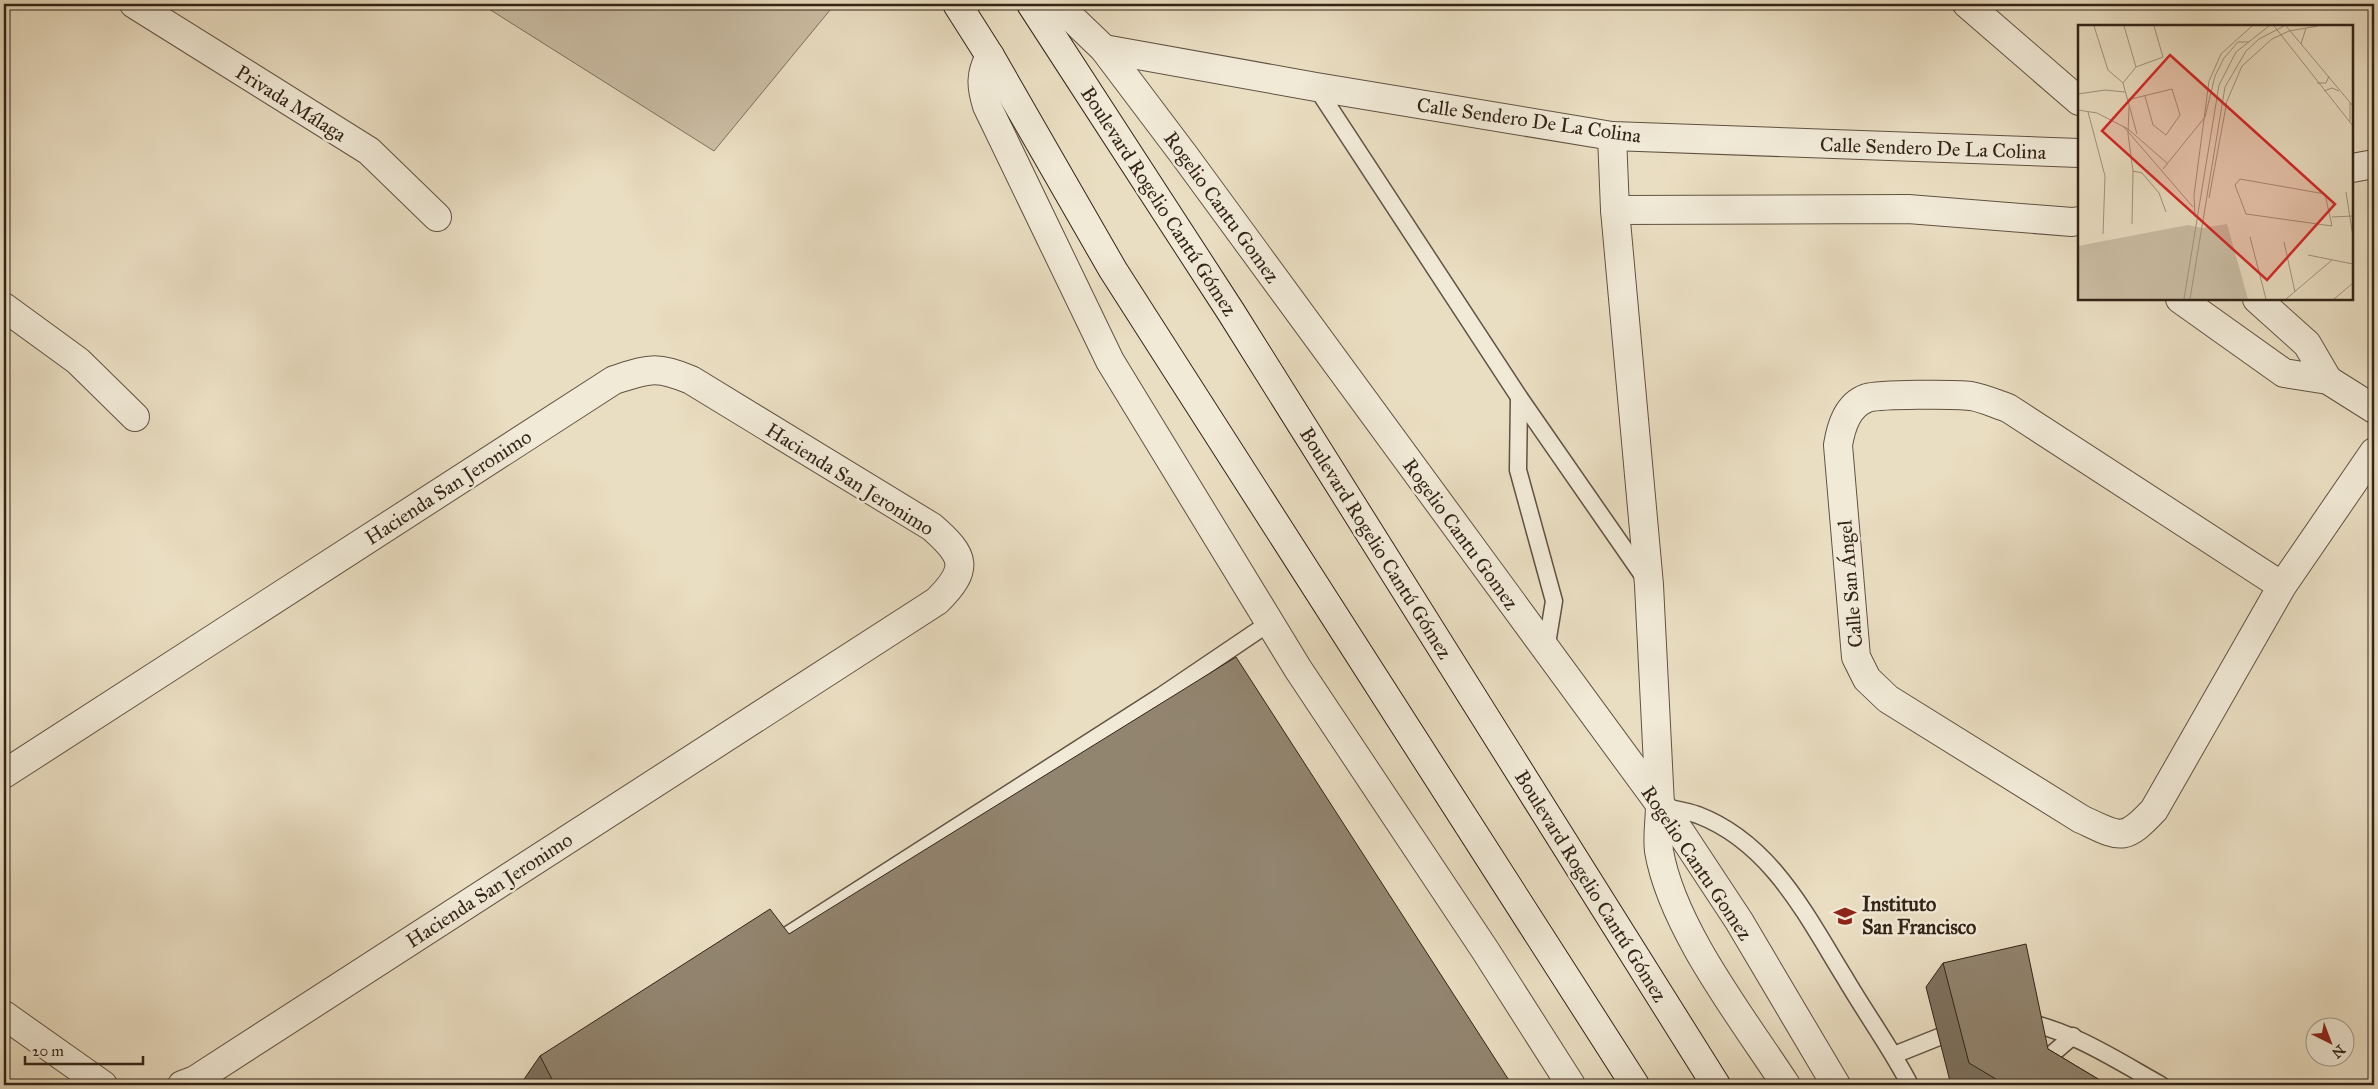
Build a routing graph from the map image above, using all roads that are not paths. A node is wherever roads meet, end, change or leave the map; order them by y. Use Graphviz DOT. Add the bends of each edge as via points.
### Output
graph roads {
  1 [pos="134,4"];
  2 [pos="957,4"];
  3 [pos="1031,4"];
  4 [pos="1057,4"];
  5 [pos="1967,4"];
  6 [pos="1104,49"];
  7 [pos="990,56"];
  8 [pos="1316,87"];
  9 [pos="2078,100"];
  10 [pos="1612,136"];
  11 [pos="2078,154"];
  12 [pos="2374,164"];
  13 [pos="2353,168"];
  14 [pos="1615,210"];
  15 [pos="437,217"];
  16 [pos="2077,223"];
  17 [pos="2181,300"];
  18 [pos="2259,300"];
  19 [pos="4,307"];
  20 [pos="2328,380"];
  21 [pos="1520,397"];
  22 [pos="2374,409"];
  23 [pos="135,417"];
  24 [pos="2374,452"];
  25 [pos="1649,585"];
  26 [pos="2282,586"];
  27 [pos="1269,623"];
  28 [pos="1546,650"];
  29 [pos="4,774"];
  30 [pos="1660,805"];
  31 [pos="759,953"];
  32 [pos="4,1015"];
  33 [pos="2020,1020"];
  34 [pos="2073,1036"];
  35 [pos="1939,1037"];
  36 [pos="1894,1055"];
  37 [pos="2031,1073"];
  38 [pos="103,1085"];
  39 [pos="182,1085"];
  40 [pos="1571,1085"];
  41 [pos="1635,1085"];
  42 [pos="1716,1085"];
  43 [pos="1786,1085"];
  44 [pos="1836,1085"];
  45 [pos="1910,1085"];
  46 [pos="2162,1085"];
  1 -- 15 [label="street, Privada Málaga" via="369,151"];
  2 -- 7 [label="street"];
  3 -- 42 [label="street, Boulevard Rogelio Cantú Gómez" via="1231,312"];
  4 -- 6 [label="street, Rogelio Cantu Gomez"];
  5 -- 9 [label="street"];
  6 -- 8 [label="street, Calle Sendero De La Colina"];
  6 -- 28 [label="street, Rogelio Cantu Gomez"];
  7 -- 27 [label="street" via="983,69 982,88 987,106 1110,361"];
  7 -- 41 [label="street" via="1113,270"];
  8 -- 10 [label="street, Calle Sendero De La Colina"];
  8 -- 21 [label="lane"];
  10 -- 11 [label="street, Calle Sendero De La Colina"];
  10 -- 14 [label="street"];
  12 -- 13 [label="street"];
  14 -- 16 [label="street" via="1908,210"];
  14 -- 25 [label="street"];
  17 -- 20 [label="street" via="2284,373"];
  18 -- 20 [label="street" via="2307,344"];
  19 -- 23 [label="street" via="78,361"];
  20 -- 22 [label="street"];
  21 -- 25 [label="lane"];
  21 -- 28 [label="lane" via="1518,470 1554,601"];
  24 -- 26 [label="street, Calle San Ángel"];
  25 -- 30 [label="street"];
  26 -- 26 [label="street, Calle San Ángel" via="2154,810 2136,830 2115,835 2081,819 1896,704 1867,679 1856,657 1838,445 1841,426 1851,410 1866,398 1884,396 1971,396 2008,408"];
  27 -- 31 [label="lane" via="1161,696"];
  27 -- 40 [label="street"];
  28 -- 30 [label="street, Rogelio Cantu Gomez"];
  29 -- 39 [label="street, Hacienda San Jeronimo" via="614,380 642,371 667,370 691,380 932,527 954,546 960,564 952,585 937,601 220,1064"];
  30 -- 36 [label="lane" via="1697,815 1733,833 1767,861 1792,893"];
  30 -- 43 [label="street" via="1659,850 1669,892 1708,966"];
  30 -- 44 [label="street, Rogelio Cantu Gomez" via="1739,921"];
  32 -- 38 [label="street"];
  33 -- 34 [label="lane"];
  34 -- 37 [label="lane"];
  34 -- 46 [label="lane"];
  35 -- 36 [label="lane"];
  36 -- 45 [label="lane"];
}
